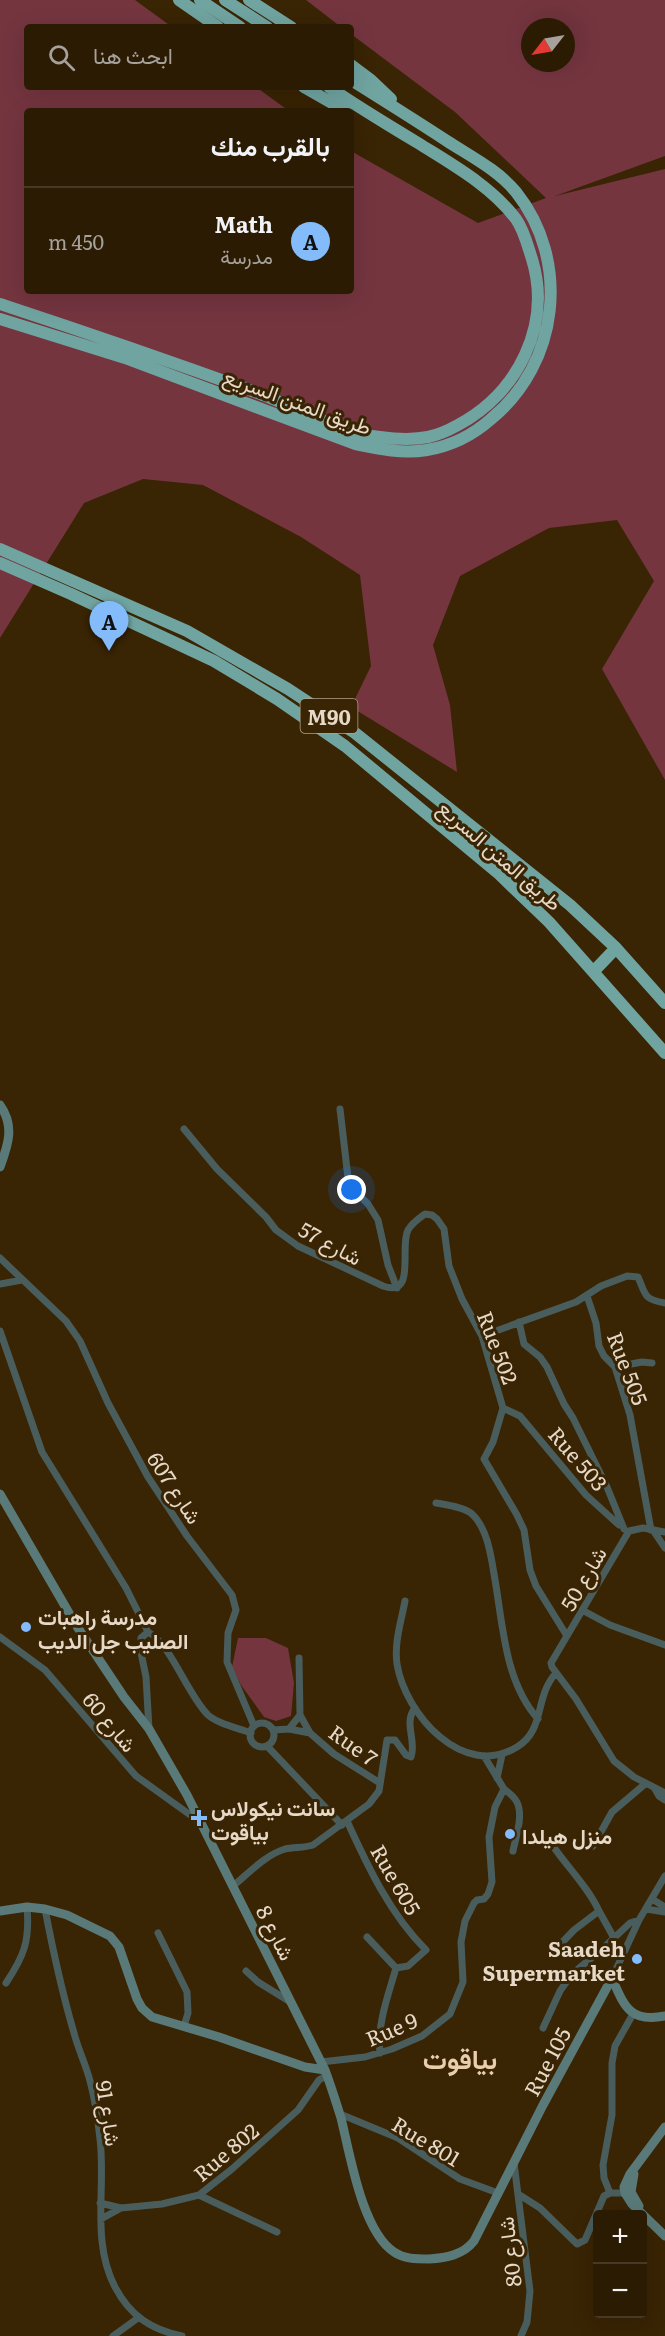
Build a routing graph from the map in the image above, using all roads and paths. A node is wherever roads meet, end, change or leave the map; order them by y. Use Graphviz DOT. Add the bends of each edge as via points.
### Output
graph roads {
  1 [pos="180,0"];
  2 [pos="200,0"];
  3 [pos="225,0"];
  4 [pos="249,0"];
  5 [pos="214,24"];
  6 [pos="236,24"];
  7 [pos="262,24"];
  8 [pos="286,24"];
  9 [pos="354,67"];
  10 [pos="354,82"];
  11 [pos="309,90"];
  12 [pos="334,90"];
  13 [pos="341,108"];
  14 [pos="354,114"];
  15 [pos="375,117"];
  16 [pos="409,117"];
  17 [pos="0,304"];
  18 [pos="0,319"];
  19 [pos="284,410"];
  20 [pos="0,549"];
  21 [pos="0,563"];
  22 [pos="616,948"];
  23 [pos="594,970"];
  24 [pos="665,1003"];
  25 [pos="665,1053"];
  26 [pos="0,1105"];
  27 [pos="340,1109"];
  28 [pos="184,1129"];
  29 [pos="0,1167"];
  30 [pos="0,1258"];
  31 [pos="22,1280"];
  32 [pos="0,1284"];
  33 [pos="397,1288"];
  34 [pos="587,1296"];
  35 [pos="665,1303"];
  36 [pos="519,1322"];
  37 [pos="0,1331"];
  38 [pos="482,1336"];
  39 [pos="652,1363"];
  40 [pos="615,1367"];
  41 [pos="503,1408"];
  42 [pos="0,1494"];
  43 [pos="436,1503"];
  44 [pos="626,1530"];
  45 [pos="652,1530"];
  46 [pos="665,1532"];
  47 [pos="665,1548"];
  48 [pos="405,1601"];
  49 [pos="582,1610"];
  50 [pos="148,1632"];
  51 [pos="567,1636"];
  52 [pos="0,1637"];
  53 [pos="665,1646"];
  54 [pos="300,1658"];
  55 [pos="556,1673"];
  56 [pos="415,1708"];
  57 [pos="300,1715"];
  58 [pos="538,1719"];
  59 [pos="254,1726"];
  60 [pos="149,1729"];
  61 [pos="289,1729"];
  62 [pos="273,1730"];
  63 [pos="250,1733"];
  64 [pos="310,1733"];
  65 [pos="267,1746"];
  66 [pos="502,1755"];
  67 [pos="484,1756"];
  68 [pos="497,1778"];
  69 [pos="380,1783"];
  70 [pos="645,1784"];
  71 [pos="504,1789"];
  72 [pos="655,1789"];
  73 [pos="665,1793"];
  74 [pos="665,1800"];
  75 [pos="200,1822"];
  76 [pos="345,1823"];
  77 [pos="553,1846"];
  78 [pos="593,1846"];
  79 [pos="513,1851"];
  80 [pos="665,1876"];
  81 [pos="233,1886"];
  82 [pos="652,1899"];
  83 [pos="27,1907"];
  84 [pos="665,1907"];
  85 [pos="45,1909"];
  86 [pos="646,1909"];
  87 [pos="0,1911"];
  88 [pos="599,1911"];
  89 [pos="665,1912"];
  90 [pos="639,1920"];
  91 [pos="158,1934"];
  92 [pos="367,1937"];
  93 [pos="614,1938"];
  94 [pos="553,1952"];
  95 [pos="396,1968"];
  96 [pos="246,1971"];
  97 [pos="612,1978"];
  98 [pos="6,1983"];
  99 [pos="292,2003"];
  100 [pos="633,2014"];
  101 [pos="665,2016"];
  102 [pos="184,2026"];
  103 [pos="543,2028"];
  104 [pos="380,2053"];
  105 [pos="324,2069"];
  106 [pos="340,2114"];
  107 [pos="665,2127"];
  108 [pos="514,2163"];
  109 [pos="634,2171"];
  110 [pos="498,2193"];
  111 [pos="610,2193"];
  112 [pos="625,2193"];
  113 [pos="518,2194"];
  114 [pos="199,2195"];
  115 [pos="100,2203"];
  116 [pos="122,2208"];
  117 [pos="639,2210"];
  118 [pos="641,2210"];
  119 [pos="101,2218"];
  120 [pos="647,2218"];
  121 [pos="277,2232"];
  122 [pos="665,2236"];
  123 [pos="138,2318"];
  124 [pos="113,2336"];
  125 [pos="182,2336"];
  126 [pos="521,2336"];
  1 -- 5 [label="highway"];
  2 -- 6 [label="highway"];
  3 -- 7 [label="highway"];
  4 -- 8 [label="highway"];
  9 -- 16 [label="highway"];
  10 -- 16 [label="highway, طريق المتن السريع"];
  11 -- 13 [label="highway"];
  12 -- 15 [label="highway, طريق المتن السريع"];
  14 -- 15 [label="highway"];
  15 -- 19 [label="highway, طريق المتن السريع" via="468,175 518,221 537,276 537,309 531,340 522,363 491,403 473,417 428,437 378,437"];
  16 -- 19 [label="highway, طريق المتن السريع" via="492,170 515,191 531,216 544,246 551,277 549,324 534,368 519,393 485,425 467,437 428,450 384,451 355,444"];
  17 -- 19 [label="highway, طريق المتن السريع" via="128,346"];
  18 -- 19 [label="highway, طريق المتن السريع"];
  20 -- 22 [label="highway, طريق المتن السريع / M90" via="187,632 288,689 355,733 522,865"];
  21 -- 23 [label="highway, طريق المتن السريع / M90" via="173,640 277,699 345,746 499,874"];
  22 -- 23 [label="highway"];
  22 -- 24 [label="highway, طريق المتن السريع / M90"];
  23 -- 25 [label="highway, طريق المتن السريع / M90"];
  26 -- 29 [label="street" via="10,1133"];
  27 -- 33 [label="street" via="351,1188 378,1220"];
  28 -- 33 [label="street, شارع 57" via="276,1230 345,1270 383,1287"];
  30 -- 31 [label="street, شارع 607"];
  31 -- 32 [label="street"];
  31 -- 59 [label="street, شارع 607" via="66,1321 80,1341 108,1404 148,1477 232,1595 237,1610 228,1633 227,1662"];
  33 -- 38 [label="street, Rue 502" via="403,1280 405,1239 414,1222 425,1214 432,1215 444,1229 454,1281"];
  34 -- 35 [label="street" via="601,1286 635,1275 648,1299"];
  34 -- 36 [label="street"];
  34 -- 40 [label="street, Rue 505" via="599,1346"];
  36 -- 38 [label="street"];
  36 -- 44 [label="street" via="524,1344 547,1367"];
  37 -- 50 [label="street" via="42,1452 126,1588"];
  38 -- 41 [label="street, Rue 502"];
  39 -- 40 [label="street"];
  40 -- 45 [label="street, Rue 505" via="630,1415"];
  41 -- 44 [label="street, Rue 503" via="519,1416 586,1496"];
  41 -- 51 [label="street, Rue 502" via="484,1459 524,1530 536,1586"];
  42 -- 60 [label="street, شارع 8" via="76,1625"];
  43 -- 58 [label="street" via="471,1513 485,1538 514,1678"];
  44 -- 45 [label="street, شارع 50"];
  44 -- 49 [label="street, شارع 50"];
  45 -- 46 [label="street, شارع 50"];
  45 -- 47 [label="street"];
  48 -- 56 [label="street" via="397,1637 397,1662 403,1686"];
  49 -- 51 [label="street, شارع 50"];
  49 -- 53 [label="street"];
  50 -- 60 [label="street" via="141,1638 140,1648"];
  50 -- 63 [label="street" via="160,1641 210,1717"];
  51 -- 55 [label="street, شارع 50" via="552,1658"];
  52 -- 75 [label="street, شارع 60" via="45,1670 136,1776"];
  54 -- 57 [label="street"];
  55 -- 58 [label="street, شارع 50" via="544,1690"];
  55 -- 70 [label="street" via="614,1761"];
  56 -- 67 [label="street" via="447,1743"];
  56 -- 69 [label="street" via="410,1718 411,1757 395,1740 387,1740"];
  57 -- 61 [label="street"];
  57 -- 64 [label="street"];
  58 -- 66 [label="street" via="528,1739"];
  59 -- 62 [label="street" via="267,1724"];
  59 -- 63 [label="street"];
  60 -- 75 [label="street, شارع 8"];
  61 -- 62 [label="street, Rue 7"];
  61 -- 64 [label="street, Rue 7"];
  62 -- 65 [label="street" via="274,1736"];
  63 -- 65 [label="street" via="255,1744"];
  64 -- 69 [label="street, Rue 7" via="334,1754"];
  65 -- 76 [label="street, Rue 605"];
  66 -- 67 [label="street"];
  66 -- 68 [label="street"];
  67 -- 68 [label="street"];
  68 -- 71 [label="street"];
  69 -- 76 [label="street" via="369,1804"];
  70 -- 72 [label="street"];
  70 -- 78 [label="street" via="612,1812"];
  71 -- 79 [label="street" via="519,1806"];
  71 -- 104 [label="street, Rue 9" via="495,1807 489,1837 492,1882 488,1894 477,1900 465,1921 461,1942 463,1982 450,2014 423,2036"];
  72 -- 73 [label="street"];
  72 -- 74 [label="street"];
  75 -- 81 [label="street, شارع 8"];
  76 -- 81 [label="street" via="313,1845 288,1848 268,1857"];
  76 -- 95 [label="street, Rue 605" via="382,1892 426,1950 408,1966"];
  77 -- 88 [label="street" via="593,1897"];
  80 -- 82 [label="street"];
  81 -- 99 [label="street, شارع 8"];
  82 -- 84 [label="street"];
  82 -- 86 [label="street"];
  83 -- 85 [label="street"];
  83 -- 87 [label="street"];
  83 -- 98 [label="street" via="28,1940"];
  85 -- 102 [label="street" via="110,1936 119,1947 142,2008 152,2017"];
  85 -- 115 [label="street, شارع 91" via="61,1986 90,2081 100,2141"];
  86 -- 89 [label="street"];
  86 -- 90 [label="street"];
  88 -- 93 [label="street"];
  88 -- 94 [label="street"];
  90 -- 93 [label="street"];
  90 -- 97 [label="street"];
  91 -- 102 [label="street" via="187,1992"];
  92 -- 95 [label="street"];
  93 -- 103 [label="street" via="565,1981"];
  95 -- 104 [label="street" via="380,2024"];
  96 -- 99 [label="street"];
  97 -- 100 [label="street"];
  97 -- 108 [label="street, Rue 105"];
  99 -- 105 [label="street, شارع 8"];
  100 -- 101 [label="street" via="646,2018"];
  100 -- 111 [label="street" via="615,2046 612,2063 612,2115 603,2165"];
  102 -- 105 [label="street" via="305,2067"];
  104 -- 105 [label="street, Rue 9"];
  105 -- 106 [label="street, شارع 8"];
  105 -- 114 [label="street, Rue 802" via="298,2110"];
  106 -- 110 [label="street, Rue 801" via="398,2138 460,2179"];
  106 -- 110 [label="street, شارع 8" via="365,2208 378,2237 393,2252 420,2259 442,2258 463,2251 474,2241"];
  107 -- 109 [label="street"];
  108 -- 110 [label="street, شارع 8"];
  108 -- 113 [label="street, شارع 80"];
  109 -- 112 [label="street" via="626,2181"];
  109 -- 118 [label="street" via="632,2192"];
  111 -- 112 [label="street"];
  111 -- 113 [label="street" via="601,2201 585,2240 577,2244 540,2208"];
  112 -- 117 [label="street"];
  113 -- 126 [label="street, شارع 80" via="530,2291"];
  114 -- 116 [label="street, Rue 802"];
  114 -- 121 [label="street"];
  115 -- 116 [label="street, Rue 802"];
  115 -- 119 [label="street, شارع 91"];
  116 -- 119 [label="street, Rue 802"];
  119 -- 123 [label="street, شارع 91" via="111,2277"];
  120 -- 122 [label="street"];
  123 -- 124 [label="street"];
  123 -- 125 [label="street, شارع 91" via="154,2328"];
}
